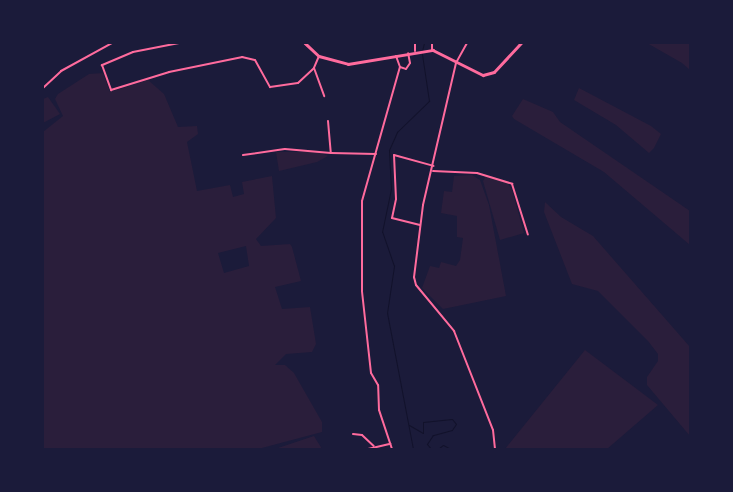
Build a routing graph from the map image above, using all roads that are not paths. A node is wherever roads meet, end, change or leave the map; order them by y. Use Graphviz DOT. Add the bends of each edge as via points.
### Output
graph roads {
  1 [pos="112,43"];
  2 [pos="179,43"];
  3 [pos="305,43"];
  4 [pos="415,43"];
  5 [pos="432,43"];
  6 [pos="467,43"];
  7 [pos="521,43"];
  8 [pos="432,50"];
  9 [pos="416,51"];
  10 [pos="408,53"];
  11 [pos="319,56"];
  12 [pos="396,56"];
  13 [pos="456,63"];
  14 [pos="400,67"];
  15 [pos="314,68"];
  16 [pos="43,88"];
  17 [pos="324,96"];
  18 [pos="328,120"];
  19 [pos="331,153"];
  20 [pos="377,154"];
  21 [pos="243,155"];
  22 [pos="434,166"];
  23 [pos="433,171"];
  24 [pos="420,225"];
  25 [pos="528,235"];
  26 [pos="353,434"];
  27 [pos="390,444"];
  28 [pos="374,446"];
  29 [pos="368,449"];
  30 [pos="392,449"];
  31 [pos="495,449"];
  1 -- 16 [label="street" via="61,71"];
  2 -- 15 [label="street" via="109,60 102,65 112,90 170,72 242,57 255,60 270,87 298,83"];
  3 -- 11 [label="main road"];
  4 -- 9 [label="street"];
  5 -- 8 [label="street"];
  6 -- 13 [label="street"];
  7 -- 13 [label="main road" via="486,75"];
  8 -- 9 [label="main road"];
  8 -- 13 [label="main road"];
  9 -- 10 [label="main road"];
  10 -- 12 [label="main road"];
  10 -- 14 [label="street" via="409,67"];
  11 -- 12 [label="main road" via="348,64"];
  11 -- 15 [label="street"];
  12 -- 14 [label="street"];
  13 -- 22 [label="street"];
  14 -- 20 [label="street"];
  15 -- 17 [label="street"];
  18 -- 19 [label="street"];
  19 -- 20 [label="street"];
  19 -- 21 [label="street" via="285,149"];
  20 -- 27 [label="street" via="362,201 362,291 371,373 378,385 379,410"];
  22 -- 23 [label="street"];
  22 -- 24 [label="street" via="394,155 392,218"];
  23 -- 24 [label="street"];
  23 -- 25 [label="street" via="477,173 512,184"];
  24 -- 31 [label="street" via="415,282 454,331 494,430"];
  26 -- 28 [label="street" via="362,435"];
  27 -- 28 [label="street"];
  27 -- 30 [label="street"];
  28 -- 29 [label="street"];
}
